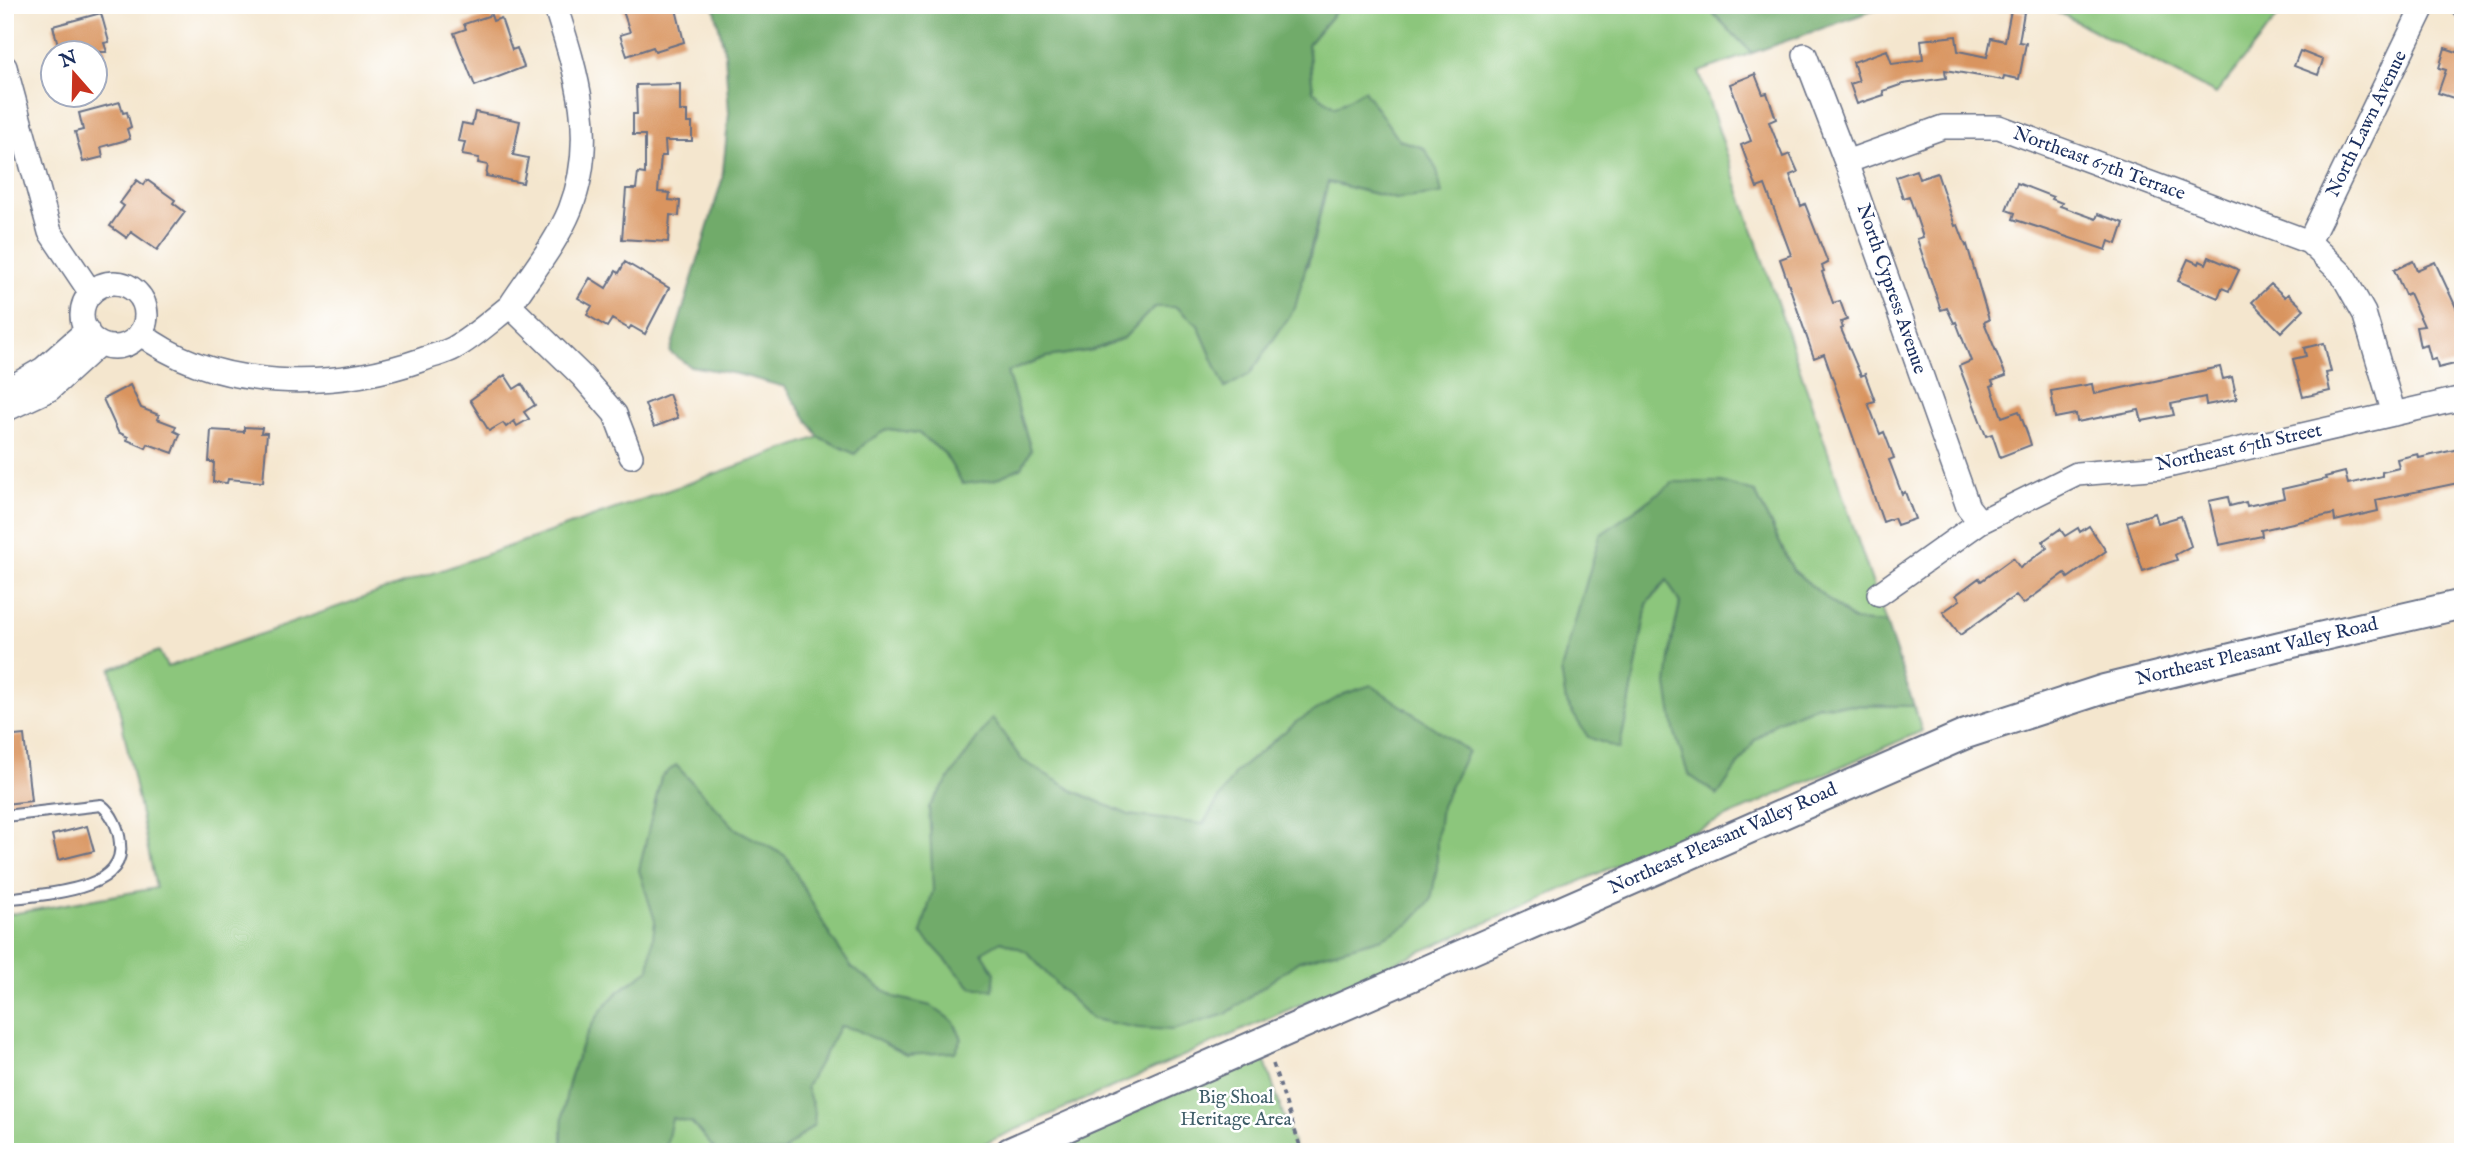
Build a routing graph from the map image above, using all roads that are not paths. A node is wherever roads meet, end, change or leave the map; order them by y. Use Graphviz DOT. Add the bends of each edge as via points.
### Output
graph roads {
  1 [pos="555,5"];
  2 [pos="2424,5"];
  3 [pos="1804,55"];
  4 [pos="5,67"];
  5 [pos="1846,162"];
  6 [pos="2309,242"];
  7 [pos="91,293"];
  8 [pos="510,306"];
  9 [pos="141,333"];
  10 [pos="93,337"];
  11 [pos="5,391"];
  12 [pos="2463,398"];
  13 [pos="5,410"];
  14 [pos="2394,414"];
  15 [pos="631,456"];
  16 [pos="1980,522"];
  17 [pos="1879,594"];
  18 [pos="2463,604"];
  19 [pos="5,816"];
  20 [pos="5,898"];
  21 [pos="1010,1152"];
  1 -- 8 [label="street" via="578,77 584,123 580,181 556,237"];
  2 -- 6 [label="street, North Lawn Avenue"];
  3 -- 5 [label="street, North Cypress Avenue"];
  4 -- 7 [label="street" via="50,232"];
  5 -- 6 [label="street, Northeast 67th Terrace" via="1942,127 1999,127"];
  5 -- 16 [label="street, North Cypress Avenue" via="1968,507"];
  6 -- 14 [label="street" via="2342,274 2364,313"];
  7 -- 9 [label="street" via="111,283 132,288 145,305"];
  7 -- 10 [label="street" via="83,311"];
  8 -- 9 [label="street" via="454,348 397,368 304,380 267,379 189,362"];
  8 -- 15 [label="street" via="615,414"];
  9 -- 10 [label="street" via="121,346"];
  10 -- 11 [label="street"];
  10 -- 13 [label="street" via="50,389"];
  12 -- 14 [label="street, Northeast 67th Street"];
  14 -- 16 [label="street, Northeast 67th Street" via="2163,467 2077,474"];
  16 -- 17 [label="street, Northeast 67th Street"];
  18 -- 21 [label="street, Northeast Pleasant Valley Road" via="2104,689 1966,734"];
  19 -- 20 [label="lane" via="101,805 108,810 121,850 120,862 113,870 90,884"];
}
